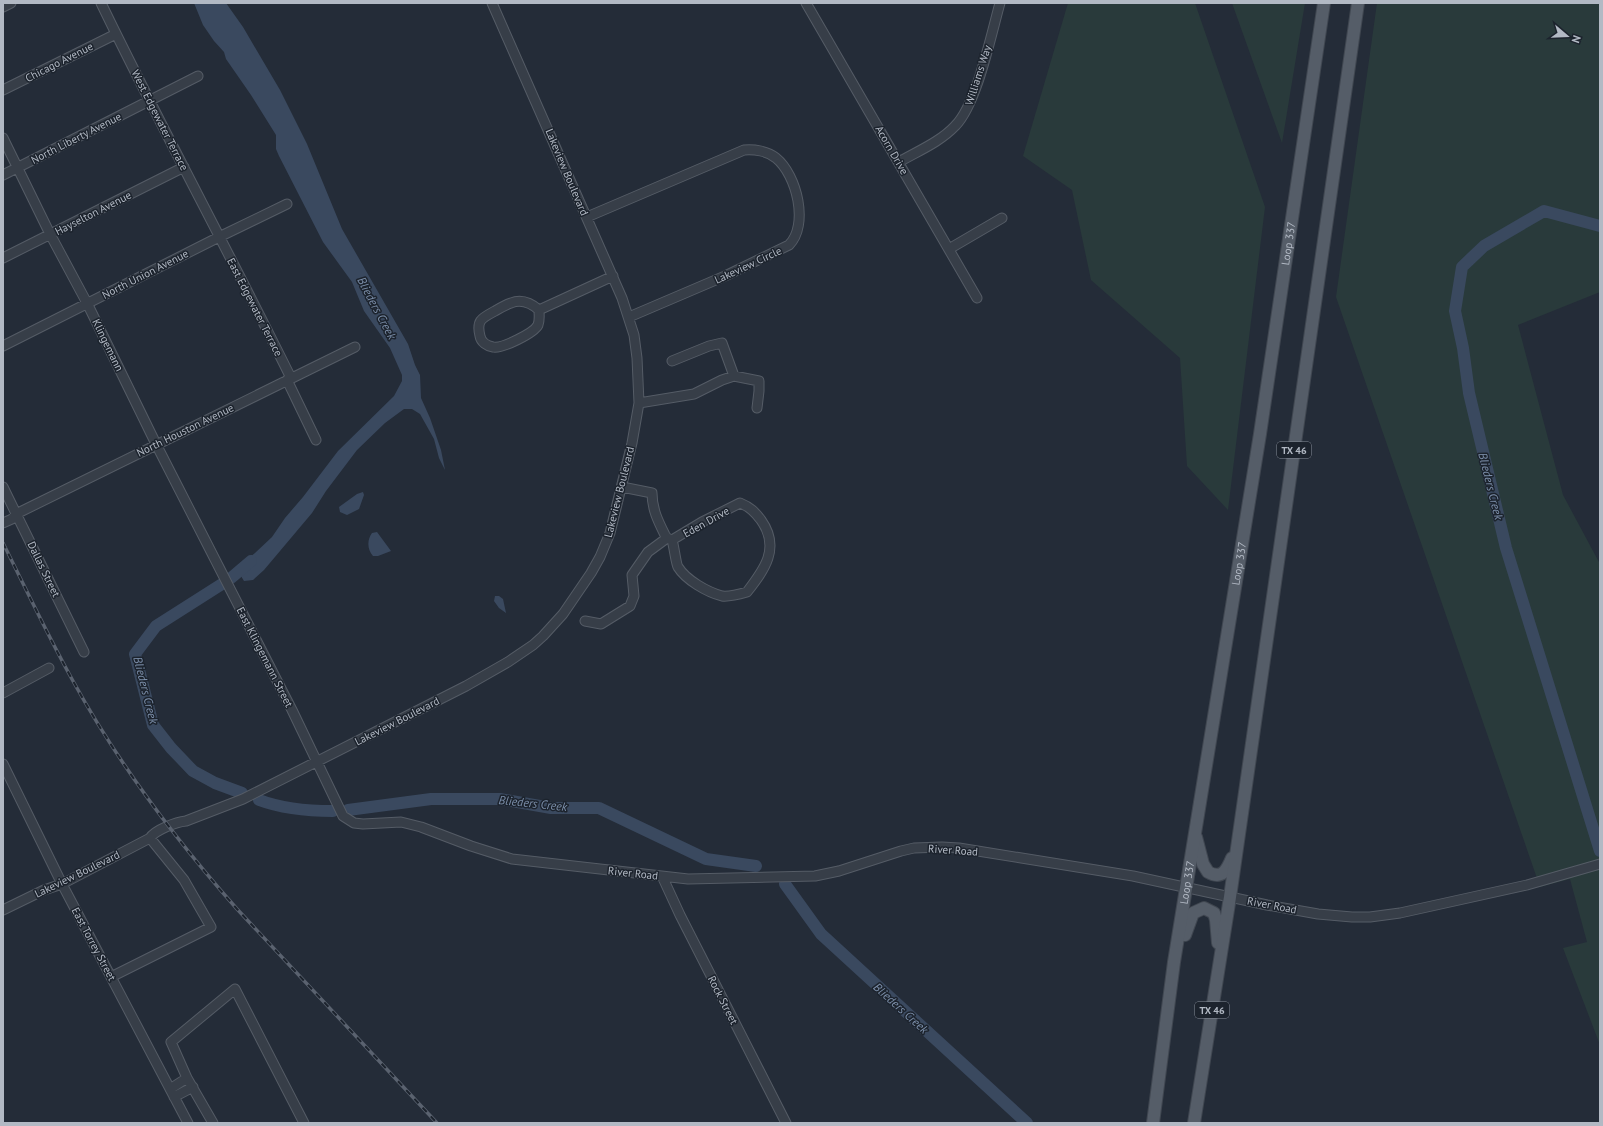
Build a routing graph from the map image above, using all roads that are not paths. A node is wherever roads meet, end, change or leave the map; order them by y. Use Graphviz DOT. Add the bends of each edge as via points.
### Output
graph roads {
  1 [pos="11,3"];
  2 [pos="101,3"];
  3 [pos="492,3"];
  4 [pos="806,3"];
  5 [pos="1000,3"];
  6 [pos="1324,3"];
  7 [pos="1358,3"];
  8 [pos="3,7"];
  9 [pos="116,34"];
  10 [pos="198,76"];
  11 [pos="3,90"];
  12 [pos="149,101"];
  13 [pos="3,138"];
  14 [pos="899,162"];
  15 [pos="184,167"];
  16 [pos="18,168"];
  17 [pos="3,175"];
  18 [pos="287,204"];
  19 [pos="587,217"];
  20 [pos="1002,218"];
  21 [pos="50,234"];
  22 [pos="219,237"];
  23 [pos="949,249"];
  24 [pos="3,258"];
  25 [pos="613,276"];
  26 [pos="978,298"];
  27 [pos="87,304"];
  28 [pos="539,310"];
  29 [pos="629,317"];
  30 [pos="3,346"];
  31 [pos="355,347"];
  32 [pos="672,361"];
  33 [pos="734,376"];
  34 [pos="289,379"];
  35 [pos="639,403"];
  36 [pos="757,408"];
  37 [pos="316,440"];
  38 [pos="157,446"];
  39 [pos="3,487"];
  40 [pos="622,487"];
  41 [pos="16,514"];
  42 [pos="3,518"];
  43 [pos="3,523"];
  44 [pos="670,539"];
  45 [pos="212,553"];
  46 [pos="585,621"];
  47 [pos="84,652"];
  48 [pos="49,668"];
  49 [pos="3,693"];
  50 [pos="317,762"];
  51 [pos="3,764"];
  52 [pos="1195,830"];
  53 [pos="150,838"];
  54 [pos="1237,848"];
  55 [pos="1600,864"];
  56 [pos="662,876"];
  57 [pos="62,884"];
  58 [pos="1187,887"];
  59 [pos="1230,897"];
  60 [pos="3,910"];
  61 [pos="1219,967"];
  62 [pos="1173,968"];
  63 [pos="111,977"];
  64 [pos="187,1078"];
  65 [pos="193,1088"];
  66 [pos="172,1093"];
  67 [pos="188,1123"];
  68 [pos="214,1123"];
  69 [pos="304,1123"];
  70 [pos="786,1123"];
  71 [pos="1153,1123"];
  72 [pos="1194,1123"];
  1 -- 8 [label="street"];
  2 -- 9 [label="street, West Edgewater Terrace"];
  3 -- 19 [label="street, Lakeview Boulevard"];
  4 -- 14 [label="street, Acorn Drive"];
  5 -- 14 [label="street, Williams Way" via="969,108 956,126 941,138"];
  6 -- 52 [label="main road, Loop 337" via="1260,434"];
  7 -- 54 [label="main road, TX 46"];
  9 -- 11 [label="street, Chicago Avenue"];
  9 -- 12 [label="street, West Edgewater Terrace"];
  10 -- 12 [label="street, North Liberty Avenue"];
  12 -- 15 [label="street, West Edgewater Terrace"];
  12 -- 16 [label="street, North Liberty Avenue"];
  13 -- 16 [label="street, Klingemann"];
  14 -- 23 [label="street, Acorn Drive"];
  15 -- 21 [label="street, Hayselton Avenue"];
  15 -- 22 [label="street, West Edgewater Terrace"];
  16 -- 17 [label="street, North Liberty Avenue"];
  16 -- 21 [label="street, Klingemann"];
  18 -- 22 [label="street, North Union Avenue"];
  19 -- 25 [label="street, Lakeview Boulevard"];
  19 -- 29 [label="street, Lakeview Circle" via="744,150 763,152 776,158 790,177 800,212 799,225 789,245 725,276"];
  20 -- 23 [label="street"];
  21 -- 24 [label="street, Hayselton Avenue"];
  21 -- 27 [label="street, Klingemann"];
  22 -- 27 [label="street, North Union Avenue"];
  22 -- 34 [label="street, East Edgewater Terrace" via="248,290"];
  23 -- 26 [label="street, Acorn Drive"];
  25 -- 28 [label="street"];
  25 -- 29 [label="street, Lakeview Boulevard"];
  27 -- 30 [label="street, North Union Avenue"];
  27 -- 38 [label="street, Klingemann"];
  28 -- 28 [label="street" via="534,305 512,302 483,317 478,330 480,340 486,345 502,347 535,330 540,320"];
  29 -- 35 [label="street, Lakeview Boulevard" via="638,358"];
  31 -- 34 [label="street, North Houston Avenue"];
  32 -- 33 [label="street" via="722,343"];
  33 -- 35 [label="street" via="694,394"];
  33 -- 36 [label="street" via="758,381"];
  34 -- 37 [label="street, East Edgewater Terrace"];
  34 -- 38 [label="street, North Houston Avenue"];
  35 -- 40 [label="street, Lakeview Boulevard"];
  38 -- 41 [label="street, North Houston Avenue"];
  38 -- 45 [label="street, Klingemann"];
  39 -- 41 [label="street, Dallas Street"];
  40 -- 44 [label="street, Eden Drive" via="652,493 654,512"];
  40 -- 50 [label="street, Lakeview Boulevard" via="610,533 600,557 575,599 543,636 522,653 466,686"];
  41 -- 42 [label="street, North Houston Avenue"];
  41 -- 43 [label="street, North Houston Avenue"];
  41 -- 47 [label="street, Dallas Street"];
  44 -- 44 [label="street, Eden Drive" via="676,551 677,566 687,578 698,586 723,596 747,592 763,571 771,549 764,524 749,506 740,503"];
  44 -- 46 [label="street, Eden Drive" via="648,552 632,575 634,596 630,606 601,624"];
  45 -- 50 [label="street, East Klingemann Street"];
  48 -- 49 [label="street"];
  50 -- 53 [label="street, Lakeview Boulevard" via="238,801 168,827"];
  50 -- 56 [label="street, River Road" via="343,816 354,823 401,822 507,858"];
  51 -- 57 [label="street, East Torrey Street"];
  52 -- 54 [label="main road" via="1205,869 1212,874 1218,876 1227,870"];
  52 -- 58 [label="main road, Loop 337"];
  53 -- 57 [label="street, Lakeview Boulevard"];
  53 -- 63 [label="street" via="184,880 211,927"];
  54 -- 59 [label="main road, TX 46"];
  55 -- 59 [label="street, River Road" via="1527,885 1400,913 1370,916 1318,914"];
  56 -- 58 [label="street, River Road" via="698,879 815,876 914,848 942,847 1125,874"];
  56 -- 70 [label="street, Rock Street"];
  57 -- 60 [label="street, Lakeview Boulevard"];
  57 -- 63 [label="street, East Torrey Street"];
  58 -- 59 [label="street, River Road"];
  58 -- 62 [label="main road, Loop 337"];
  59 -- 61 [label="main road, TX 46"];
  61 -- 62 [label="main road" via="1216,920 1214,913 1204,908 1192,916"];
  61 -- 72 [label="main road, TX 46"];
  62 -- 71 [label="main road, Loop 337"];
  63 -- 66 [label="street, East Torrey Street"];
  64 -- 65 [label="street"];
  64 -- 66 [label="street"];
  64 -- 69 [label="street" via="171,1042 235,989"];
  65 -- 66 [label="street"];
  65 -- 68 [label="street"];
  66 -- 67 [label="street, East Torrey Street"];
}
